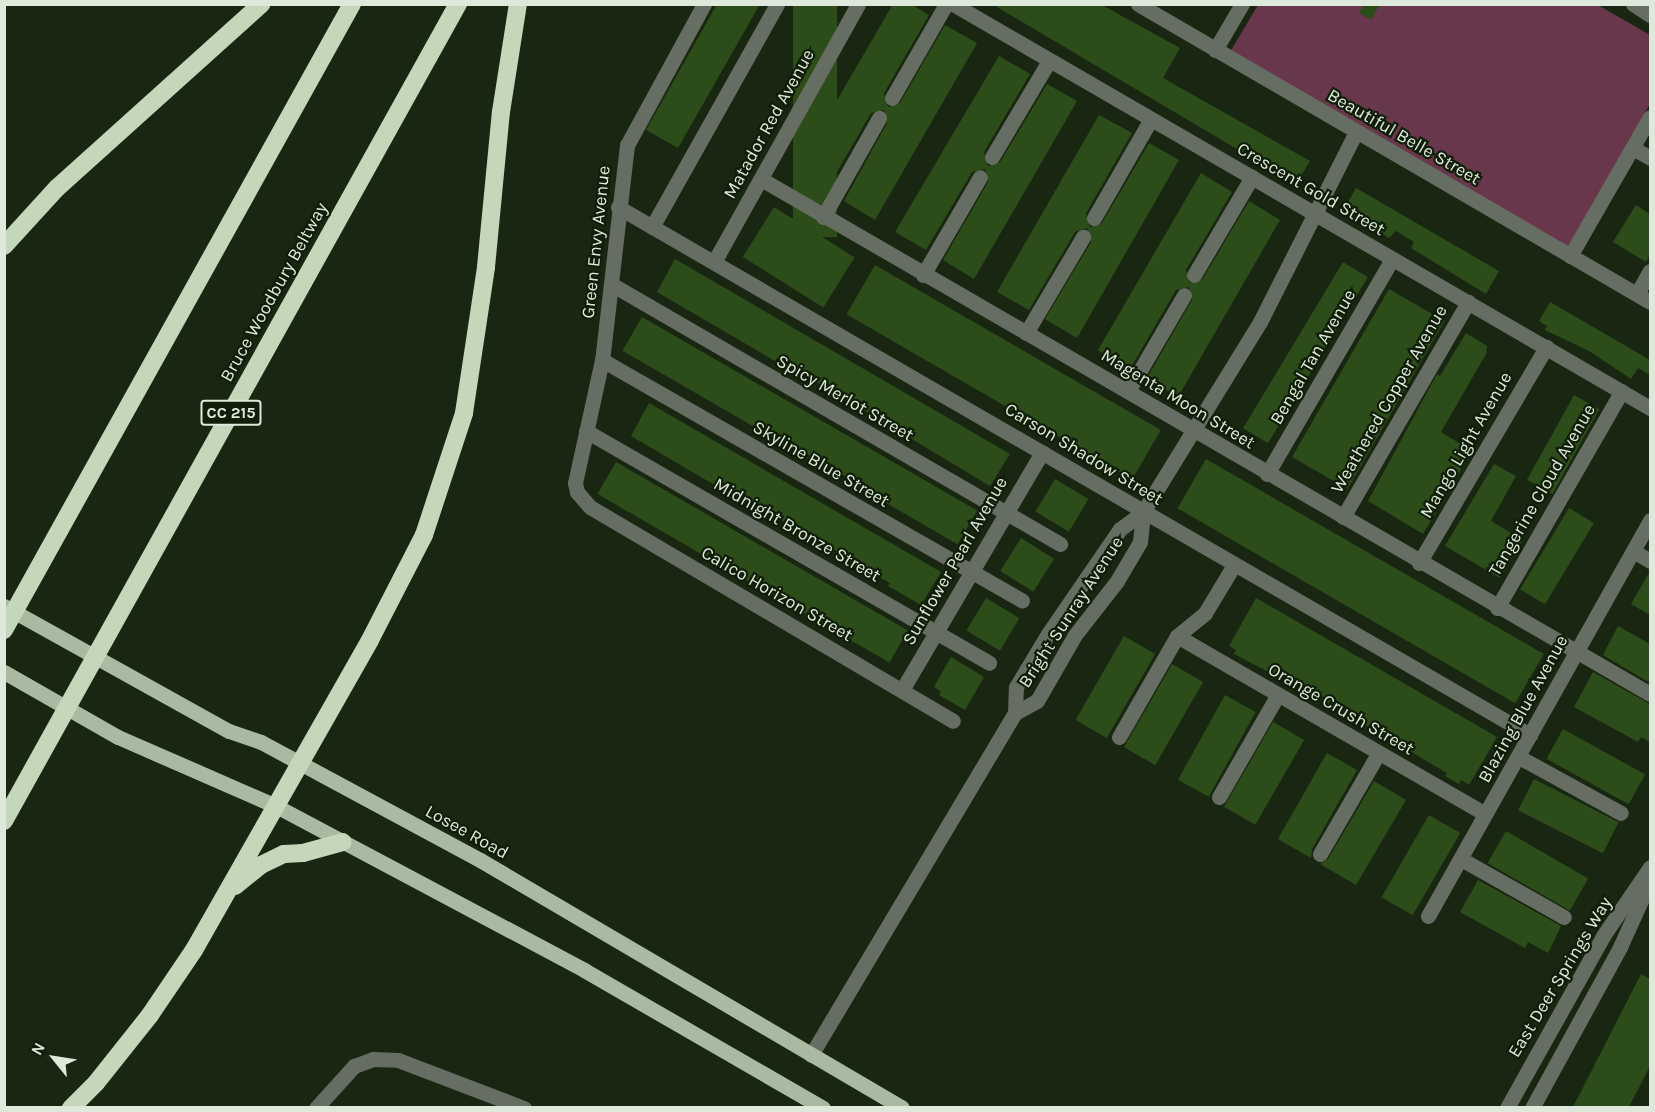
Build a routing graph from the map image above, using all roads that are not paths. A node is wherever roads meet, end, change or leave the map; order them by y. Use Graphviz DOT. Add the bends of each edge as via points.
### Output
graph roads {
  1 [pos="261,4"];
  2 [pos="352,4"];
  3 [pos="458,4"];
  4 [pos="519,4"];
  5 [pos="704,4"];
  6 [pos="777,4"];
  7 [pos="858,4"];
  8 [pos="946,4"];
  9 [pos="953,4"];
  10 [pos="1242,4"];
  11 [pos="1633,4"];
  12 [pos="1139,5"];
  13 [pos="1650,15"];
  14 [pos="1215,50"];
  15 [pos="1049,61"];
  16 [pos="892,98"];
  17 [pos="1650,117"];
  18 [pos="879,118"];
  19 [pos="1151,119"];
  20 [pos="1356,132"];
  21 [pos="1633,148"];
  22 [pos="992,157"];
  23 [pos="1650,158"];
  24 [pos="980,177"];
  25 [pos="1252,177"];
  26 [pos="761,179"];
  27 [pos="618,207"];
  28 [pos="1314,212"];
  29 [pos="824,217"];
  30 [pos="1094,218"];
  31 [pos="652,227"];
  32 [pos="1083,237"];
  33 [pos="4,246"];
  34 [pos="1570,256"];
  35 [pos="1392,259"];
  36 [pos="714,262"];
  37 [pos="1650,271"];
  38 [pos="923,275"];
  39 [pos="1194,275"];
  40 [pos="611,284"];
  41 [pos="1184,295"];
  42 [pos="1644,298"];
  43 [pos="1468,302"];
  44 [pos="1026,333"];
  45 [pos="1546,347"];
  46 [pos="602,360"];
  47 [pos="1128,391"];
  48 [pos="1622,391"];
  49 [pos="1650,408"];
  50 [pos="586,431"];
  51 [pos="1191,431"];
  52 [pos="1042,452"];
  53 [pos="1267,474"];
  54 [pos="582,498"];
  55 [pos="1143,512"];
  56 [pos="1006,513"];
  57 [pos="1342,517"];
  58 [pos="1650,520"];
  59 [pos="1060,544"];
  60 [pos="1633,551"];
  61 [pos="1650,561"];
  62 [pos="1419,562"];
  63 [pos="1234,565"];
  64 [pos="971,573"];
  65 [pos="1022,601"];
  66 [pos="4,606"];
  67 [pos="1497,608"];
  68 [pos="4,630"];
  69 [pos="936,632"];
  70 [pos="1177,636"];
  71 [pos="1576,653"];
  72 [pos="988,663"];
  73 [pos="4,672"];
  74 [pos="902,690"];
  75 [pos="1650,694"];
  76 [pos="1277,696"];
  77 [pos="1015,712"];
  78 [pos="953,721"];
  79 [pos="1530,735"];
  80 [pos="1119,737"];
  81 [pos="1378,754"];
  82 [pos="1519,757"];
  83 [pos="300,762"];
  84 [pos="1219,797"];
  85 [pos="276,806"];
  86 [pos="1621,813"];
  87 [pos="1485,814"];
  88 [pos="4,821"];
  89 [pos="343,842"];
  90 [pos="1320,854"];
  91 [pos="1461,859"];
  92 [pos="1650,867"];
  93 [pos="1650,879"];
  94 [pos="226,893"];
  95 [pos="1428,916"];
  96 [pos="1564,917"];
  97 [pos="811,1055"];
  98 [pos="71,1107"];
  99 [pos="316,1107"];
  100 [pos="524,1107"];
  101 [pos="824,1107"];
  102 [pos="902,1107"];
  103 [pos="1507,1107"];
  104 [pos="1532,1107"];
  1 -- 33 [label="highway" via="57,188"];
  2 -- 68 [label="highway"];
  3 -- 88 [label="highway, Bruce Woodbury Beltway / CC 215"];
  4 -- 83 [label="highway" via="501,112 486,267 464,413 424,535 400,586"];
  5 -- 27 [label="street, Green Envy Avenue" via="627,144"];
  6 -- 31 [label="street"];
  7 -- 26 [label="street, Matador Red Avenue"];
  8 -- 16 [label="street"];
  9 -- 15 [label="street, Crescent Gold Street"];
  10 -- 14 [label="street"];
  11 -- 13 [label="street"];
  12 -- 14 [label="street, Beautiful Belle Street"];
  14 -- 20 [label="street, Beautiful Belle Street"];
  15 -- 19 [label="street, Crescent Gold Street"];
  15 -- 22 [label="street"];
  17 -- 21 [label="street"];
  18 -- 29 [label="street"];
  19 -- 25 [label="street, Crescent Gold Street"];
  19 -- 30 [label="street"];
  20 -- 28 [label="street"];
  20 -- 34 [label="street, Beautiful Belle Street"];
  21 -- 23 [label="street"];
  21 -- 34 [label="street"];
  24 -- 38 [label="street"];
  25 -- 28 [label="street, Crescent Gold Street"];
  25 -- 39 [label="street"];
  26 -- 29 [label="street, Magenta Moon Street"];
  26 -- 36 [label="street, Matador Red Avenue"];
  27 -- 31 [label="street, Carson Shadow Street"];
  27 -- 40 [label="street, Green Envy Avenue"];
  28 -- 35 [label="street, Crescent Gold Street"];
  28 -- 51 [label="street" via="1260,322"];
  29 -- 38 [label="street, Magenta Moon Street"];
  31 -- 36 [label="street, Carson Shadow Street"];
  32 -- 44 [label="street"];
  34 -- 42 [label="street, Beautiful Belle Street"];
  35 -- 43 [label="street, Crescent Gold Street"];
  35 -- 53 [label="street, Bengal Tan Avenue"];
  36 -- 52 [label="street, Carson Shadow Street"];
  37 -- 42 [label="street"];
  38 -- 44 [label="street, Magenta Moon Street"];
  40 -- 46 [label="street, Green Envy Avenue"];
  40 -- 56 [label="street, Spicy Merlot Street"];
  41 -- 47 [label="street"];
  43 -- 45 [label="street, Crescent Gold Street"];
  43 -- 57 [label="street, Weathered Copper Avenue"];
  44 -- 47 [label="street, Magenta Moon Street"];
  45 -- 48 [label="street, Crescent Gold Street"];
  45 -- 62 [label="street, Mango Light Avenue"];
  46 -- 50 [label="street, Green Envy Avenue"];
  46 -- 64 [label="street, Skyline Blue Street"];
  47 -- 51 [label="street, Magenta Moon Street"];
  48 -- 49 [label="street, Crescent Gold Street"];
  48 -- 67 [label="street, Tangerine Cloud Avenue"];
  50 -- 54 [label="street, Green Envy Avenue" via="575,483"];
  50 -- 69 [label="street, Midnight Bronze Street"];
  51 -- 53 [label="street, Magenta Moon Street"];
  51 -- 55 [label="street"];
  52 -- 55 [label="street, Carson Shadow Street"];
  52 -- 56 [label="street, Sunflower Pearl Avenue"];
  53 -- 57 [label="street, Magenta Moon Street"];
  54 -- 74 [label="street, Calico Horizon Street"];
  55 -- 63 [label="street, Carson Shadow Street"];
  55 -- 77 [label="street, Bright Sunray Avenue" via="1120,529 1048,634 1016,687"];
  55 -- 77 [label="street, Bright Sunray Avenue" via="1140,542 1117,581 1075,635 1037,701"];
  56 -- 59 [label="street, Spicy Merlot Street"];
  56 -- 64 [label="street, Sunflower Pearl Avenue"];
  57 -- 62 [label="street, Magenta Moon Street"];
  58 -- 60 [label="street, Blazing Blue Avenue"];
  60 -- 61 [label="street"];
  60 -- 71 [label="street, Blazing Blue Avenue"];
  62 -- 67 [label="street, Magenta Moon Street"];
  63 -- 70 [label="street" via="1205,613"];
  63 -- 79 [label="street, Carson Shadow Street"];
  64 -- 65 [label="street, Skyline Blue Street"];
  64 -- 69 [label="street, Sunflower Pearl Avenue"];
  66 -- 83 [label="main road, Losee Road" via="230,731"];
  67 -- 71 [label="street, Magenta Moon Street"];
  69 -- 72 [label="street, Midnight Bronze Street"];
  69 -- 74 [label="street, Sunflower Pearl Avenue"];
  70 -- 76 [label="street, Orange Crush Street"];
  70 -- 80 [label="street"];
  71 -- 75 [label="street, Magenta Moon Street"];
  71 -- 79 [label="street, Blazing Blue Avenue"];
  73 -- 85 [label="main road" via="118,737"];
  74 -- 78 [label="street, Calico Horizon Street"];
  76 -- 81 [label="street, Orange Crush Street"];
  76 -- 84 [label="street"];
  77 -- 97 [label="street, Bright Sunray Avenue"];
  79 -- 82 [label="street, Blazing Blue Avenue"];
  81 -- 87 [label="street, Orange Crush Street"];
  81 -- 90 [label="street"];
  82 -- 86 [label="street"];
  82 -- 87 [label="street, Blazing Blue Avenue"];
  83 -- 85 [label="highway"];
  83 -- 97 [label="main road, Losee Road" via="480,860"];
  85 -- 89 [label="main road"];
  85 -- 94 [label="highway"];
  87 -- 91 [label="street, Blazing Blue Avenue"];
  89 -- 94 [label="highway" via="284,854 261,865"];
  89 -- 101 [label="main road" via="584,970"];
  91 -- 95 [label="street, Blazing Blue Avenue"];
  91 -- 96 [label="street"];
  92 -- 103 [label="street, East Deer Springs Way" via="1603,936"];
  93 -- 104 [label="street, East Deer Springs Way" via="1620,947"];
  94 -- 98 [label="highway" via="150,1015 96,1083"];
  97 -- 102 [label="main road, Losee Road"];
  99 -- 100 [label="street" via="354,1066 373,1059 398,1060"];
}
